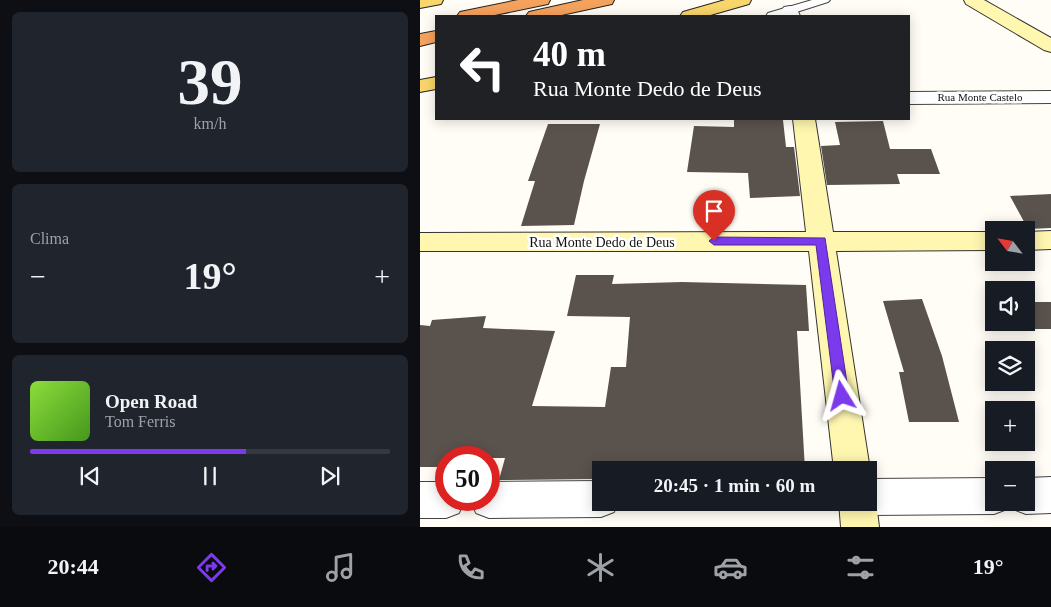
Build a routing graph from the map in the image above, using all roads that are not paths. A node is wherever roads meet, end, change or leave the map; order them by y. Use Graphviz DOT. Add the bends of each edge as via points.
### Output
graph roads {
  1 [pos="435,0"];
  2 [pos="542,0"];
  3 [pos="606,0"];
  4 [pos="743,0"];
  5 [pos="824,0"];
  6 [pos="972,0"];
  7 [pos="420,3"];
  8 [pos="790,14"];
  9 [pos="471,15"];
  10 [pos="538,15"];
  11 [pos="692,15"];
  12 [pos="435,22"];
  13 [pos="420,25"];
  14 [pos="435,37"];
  15 [pos="420,40"];
  16 [pos="1051,46"];
  17 [pos="1051,97"];
  18 [pos="910,98"];
  19 [pos="804,120"];
  20 [pos="1035,240"];
  21 [pos="1051,240"];
  22 [pos="821,241"];
  23 [pos="985,241"];
  24 [pos="420,242"];
  25 [pos="851,461"];
  26 [pos="1051,495"];
  27 [pos="985,496"];
  28 [pos="1035,496"];
  29 [pos="877,497"];
  30 [pos="592,499"];
  31 [pos="420,500"];
  32 [pos="435,500"];
  33 [pos="500,500"];
  34 [pos="858,511"];
  35 [pos="860,527"];
  1 -- 7 [label="main road"];
  2 -- 9 [label="highway"];
  3 -- 10 [label="highway"];
  4 -- 11 [label="main road"];
  5 -- 8 [label="lane"];
  6 -- 16 [label="street"];
  12 -- 13 [label="highway"];
  14 -- 15 [label="highway"];
  17 -- 18 [label="street, Rua Monte Castelo"];
  19 -- 22 [label="street"];
  20 -- 21 [label="street"];
  22 -- 23 [label="street, Rua Monte Dedo de Deus"];
  22 -- 24 [label="street, Rua Monte Dedo de Deus"];
  22 -- 25 [label="street"];
  26 -- 28 [label="street"];
  27 -- 29 [label="street"];
  30 -- 33 [label="street"];
  31 -- 32 [label="street"];
  34 -- 35 [label="street"];
}
